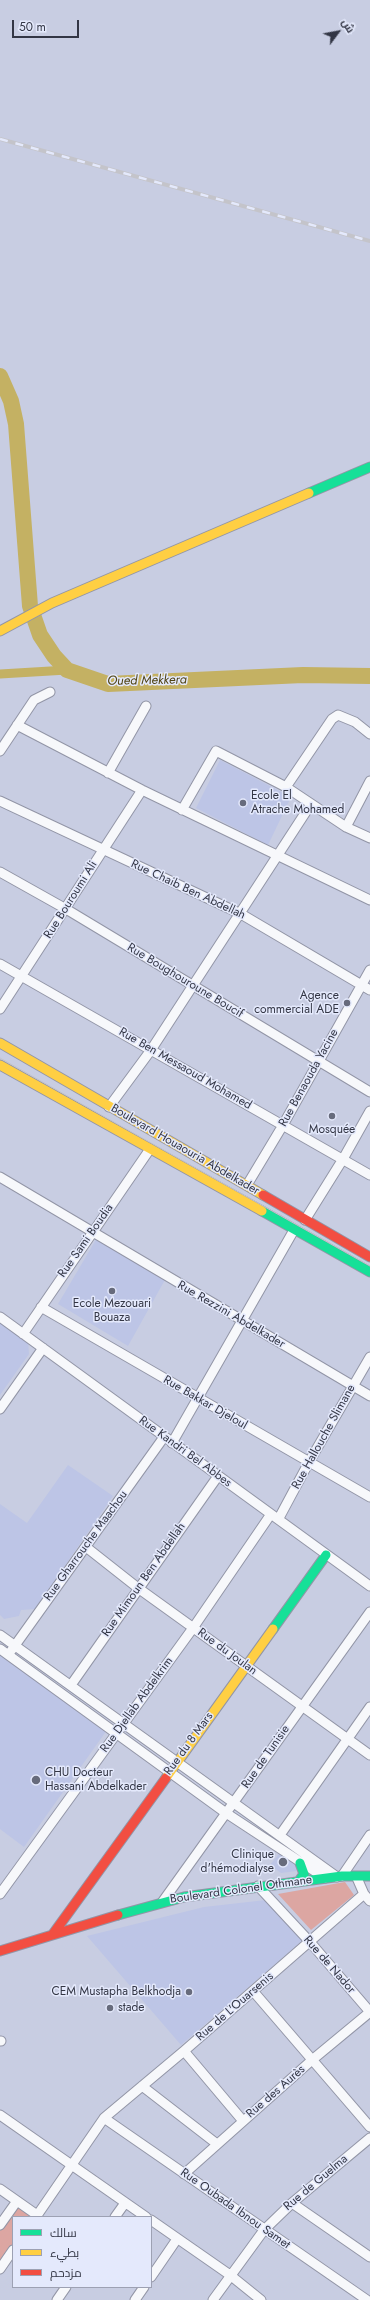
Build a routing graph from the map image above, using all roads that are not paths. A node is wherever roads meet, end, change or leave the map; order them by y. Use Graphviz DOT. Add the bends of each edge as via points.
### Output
graph roads {
  1 [pos="370,467"];
  2 [pos="0,631"];
  3 [pos="50,692"];
  4 [pos="146,706"];
  5 [pos="17,725"];
  6 [pos="370,734"];
  7 [pos="0,751"];
  8 [pos="108,773"];
  9 [pos="370,781"];
  10 [pos="286,787"];
  11 [pos="142,790"];
  12 [pos="0,801"];
  13 [pos="311,804"];
  14 [pos="182,810"];
  15 [pos="346,827"];
  16 [pos="370,838"];
  17 [pos="102,850"];
  18 [pos="278,854"];
  19 [pos="0,872"];
  20 [pos="370,900"];
  21 [pos="66,909"];
  22 [pos="241,914"];
  23 [pos="0,964"];
  24 [pos="370,970"];
  25 [pos="21,976"];
  26 [pos="362,984"];
  27 [pos="193,986"];
  28 [pos="370,990"];
  29 [pos="0,1009"];
  30 [pos="0,1043"];
  31 [pos="151,1050"];
  32 [pos="318,1062"];
  33 [pos="0,1065"];
  34 [pos="370,1092"];
  35 [pos="109,1107"];
  36 [pos="370,1111"];
  37 [pos="283,1125"];
  38 [pos="150,1149"];
  39 [pos="344,1159"];
  40 [pos="370,1175"];
  41 [pos="0,1177"];
  42 [pos="247,1185"];
  43 [pos="305,1220"];
  44 [pos="294,1230"];
  45 [pos="92,1233"];
  46 [pos="368,1252"];
  47 [pos="370,1272"];
  48 [pos="41,1307"];
  49 [pos="0,1317"];
  50 [pos="241,1321"];
  51 [pos="23,1334"];
  52 [pos="43,1348"];
  53 [pos="370,1357"];
  54 [pos="353,1385"];
  55 [pos="370,1396"];
  56 [pos="196,1398"];
  57 [pos="0,1409"];
  58 [pos="168,1440"];
  59 [pos="309,1462"];
  60 [pos="218,1476"];
  61 [pos="370,1497"];
  62 [pos="275,1516"];
  63 [pos="86,1547"];
  64 [pos="326,1554"];
  65 [pos="370,1586"];
  66 [pos="138,1588"];
  67 [pos="370,1612"];
  68 [pos="193,1628"];
  69 [pos="0,1635"];
  70 [pos="15,1646"];
  71 [pos="0,1649"];
  72 [pos="8,1655"];
  73 [pos="247,1667"];
  74 [pos="46,1668"];
  75 [pos="39,1677"];
  76 [pos="71,1685"];
  77 [pos="302,1707"];
  78 [pos="370,1707"];
  79 [pos="123,1723"];
  80 [pos="116,1733"];
  81 [pos="348,1738"];
  82 [pos="370,1755"];
  83 [pos="177,1761"];
  84 [pos="170,1770"];
  85 [pos="234,1803"];
  86 [pos="226,1812"];
  87 [pos="280,1835"];
  88 [pos="370,1835"];
  89 [pos="300,1863"];
  90 [pos="340,1876"];
  91 [pos="370,1876"];
  92 [pos="325,1878"];
  93 [pos="357,1878"];
  94 [pos="299,1881"];
  95 [pos="258,1886"];
  96 [pos="0,1894"];
  97 [pos="367,1898"];
  98 [pos="163,1901"];
  99 [pos="53,1934"];
  100 [pos="310,1942"];
  101 [pos="0,1951"];
  102 [pos="253,1991"];
  103 [pos="370,2012"];
  104 [pos="184,2051"];
  105 [pos="312,2060"];
  106 [pos="142,2086"];
  107 [pos="0,2115"];
  108 [pos="104,2118"];
  109 [pos="243,2121"];
  110 [pos="370,2127"];
  111 [pos="370,2138"];
  112 [pos="217,2144"];
  113 [pos="72,2165"];
  114 [pos="184,2174"];
  115 [pos="0,2189"];
  116 [pos="17,2201"];
  117 [pos="125,2203"];
  118 [pos="292,2203"];
  119 [pos="36,2216"];
  120 [pos="116,2216"];
  121 [pos="144,2216"];
  122 [pos="152,2221"];
  123 [pos="0,2225"];
  124 [pos="264,2230"];
  125 [pos="177,2239"];
  126 [pos="12,2251"];
  127 [pos="370,2257"];
  128 [pos="0,2269"];
  129 [pos="230,2275"];
  130 [pos="152,2276"];
  131 [pos="65,2288"];
  132 [pos="143,2288"];
  133 [pos="57,2300"];
  134 [pos="135,2300"];
  135 [pos="213,2300"];
  136 [pos="261,2300"];
  137 [pos="367,2300"];
  1 -- 2 [label="main road" via="52,603"];
  3 -- 5 [label="street" via="34,700"];
  4 -- 8 [label="street"];
  5 -- 7 [label="street"];
  5 -- 8 [label="street"];
  6 -- 10 [label="street" via="355,722 338,715 332,719"];
  8 -- 11 [label="street"];
  9 -- 15 [label="street"];
  10 -- 13 [label="street"];
  10 -- 14 [label="street" via="216,751"];
  11 -- 14 [label="street"];
  11 -- 17 [label="street, Rue Bouroumi Ali"];
  12 -- 17 [label="street, Rue Chaib Ben Abdellah"];
  13 -- 15 [label="street"];
  13 -- 18 [label="street"];
  14 -- 18 [label="street"];
  15 -- 16 [label="street"];
  17 -- 21 [label="street, Rue Bouroumi Ali"];
  17 -- 22 [label="street, Rue Chaib Ben Abdellah"];
  18 -- 20 [label="street"];
  18 -- 22 [label="street"];
  19 -- 21 [label="street, Rue Boughouroune Boucif"];
  21 -- 25 [label="street, Rue Bouroumi Ali"];
  21 -- 27 [label="street, Rue Boughouroune Boucif"];
  22 -- 26 [label="street, Rue Chaib Ben Abdellah"];
  22 -- 27 [label="street"];
  23 -- 25 [label="street, Rue Ben Messaoud Mohamed"];
  24 -- 26 [label="street, Rue Benaouda Yacine"];
  25 -- 29 [label="street, Rue Bouroumi Ali"];
  25 -- 31 [label="street, Rue Ben Messaoud Mohamed"];
  26 -- 28 [label="street, Rue Chaib Ben Abdellah"];
  26 -- 32 [label="street, Rue Benaouda Yacine"];
  27 -- 31 [label="street"];
  27 -- 32 [label="street, Rue Boughouroune Boucif"];
  30 -- 35 [label="main road, Boulevard Houaouria Abdelkader"];
  31 -- 35 [label="street"];
  31 -- 37 [label="street, Rue Ben Messaoud Mohamed"];
  32 -- 34 [label="street, Rue Boughouroune Boucif"];
  32 -- 37 [label="street, Rue Benaouda Yacine"];
  33 -- 38 [label="main road, Boulevard Houaouria Abdelkader"];
  35 -- 42 [label="main road, Boulevard Houaouria Abdelkader"];
  36 -- 39 [label="street"];
  37 -- 39 [label="street, Rue Ben Messaoud Mohamed"];
  37 -- 42 [label="street, Rue Benaouda Yacine"];
  38 -- 44 [label="main road, Boulevard Houaouria Abdelkader"];
  38 -- 45 [label="street, Rue Sami Boudia"];
  39 -- 40 [label="street, Rue Ben Messaoud Mohamed"];
  39 -- 43 [label="street"];
  41 -- 45 [label="street, Rue Rezzini Abdelkader"];
  42 -- 43 [label="main road, Boulevard Houaouria Abdelkader"];
  43 -- 46 [label="main road, Boulevard Houaouria Abdelkader"];
  44 -- 47 [label="main road, Boulevard Houaouria Abdelkader"];
  44 -- 50 [label="street, Rue Gharrouche Maachou"];
  45 -- 48 [label="street, Rue Sami Boudia"];
  45 -- 50 [label="street, Rue Rezzini Abdelkader"];
  48 -- 51 [label="street, Rue Sami Boudia"];
  48 -- 56 [label="street, Rue Bakkar Djeloul"];
  49 -- 51 [label="street, Rue Kandri Bel Abbes"];
  50 -- 54 [label="street, Rue Rezzini Abdelkader"];
  50 -- 56 [label="street, Rue Gharrouche Maachou"];
  51 -- 52 [label="street, Rue Kandri Bel Abbes"];
  52 -- 57 [label="street"];
  52 -- 58 [label="street, Rue Kandri Bel Abbes"];
  53 -- 54 [label="street, Rue Hallouche Slimane"];
  54 -- 55 [label="street, Rue Rezzini Abdelkader"];
  54 -- 59 [label="street, Rue Hallouche Slimane"];
  56 -- 58 [label="street, Rue Gharrouche Maachou"];
  56 -- 59 [label="street, Rue Bakkar Djeloul"];
  58 -- 60 [label="street, Rue Kandri Bel Abbes"];
  58 -- 63 [label="street, Rue Gharrouche Maachou"];
  59 -- 61 [label="street, Rue Bakkar Djeloul"];
  59 -- 62 [label="street, Rue Hallouche Slimane"];
  60 -- 62 [label="street, Rue Kandri Bel Abbes"];
  60 -- 66 [label="street, Rue Mimoun Ben Abdellah"];
  62 -- 64 [label="street, Rue Kandri Bel Abbes"];
  62 -- 68 [label="street, Rue Djellab Abdelkrim"];
  63 -- 66 [label="street, Rue du Joulan"];
  63 -- 70 [label="street, Rue Gharrouche Maachou"];
  64 -- 65 [label="street, Rue Kandri Bel Abbes"];
  64 -- 73 [label="main road, Rue du 8 Mars"];
  66 -- 68 [label="street, Rue du Joulan"];
  66 -- 76 [label="street, Rue Mimoun Ben Abdellah"];
  67 -- 77 [label="street, Rue de Tunisie"];
  68 -- 73 [label="street, Rue du Joulan"];
  68 -- 79 [label="street, Rue Djellab Abdelkrim"];
  69 -- 70 [label="street"];
  70 -- 72 [label="street, Rue Gharrouche Maachou"];
  70 -- 74 [label="street"];
  71 -- 72 [label="street"];
  72 -- 75 [label="street"];
  73 -- 77 [label="street, Rue du Joulan"];
  73 -- 83 [label="main road, Rue du 8 Mars"];
  74 -- 75 [label="street"];
  74 -- 76 [label="street"];
  75 -- 80 [label="street"];
  76 -- 79 [label="street"];
  77 -- 81 [label="street, Rue du Joulan"];
  77 -- 85 [label="street, Rue de Tunisie"];
  78 -- 81 [label="street"];
  79 -- 80 [label="street, Rue Djellab Abdelkrim"];
  79 -- 83 [label="street"];
  80 -- 84 [label="street"];
  80 -- 96 [label="street, Rue Djellab Abdelkrim"];
  81 -- 82 [label="street, Rue du Joulan"];
  81 -- 87 [label="street"];
  83 -- 84 [label="main road, Rue du 8 Mars"];
  83 -- 85 [label="street"];
  84 -- 86 [label="street"];
  84 -- 99 [label="main road, Rue du 8 Mars"];
  85 -- 86 [label="street, Rue de Tunisie"];
  85 -- 87 [label="street"];
  86 -- 89 [label="street"];
  86 -- 98 [label="street, Rue de Tunisie"];
  87 -- 90 [label="street"];
  88 -- 90 [label="street"];
  89 -- 92 [label="street"];
  89 -- 94 [label="main road" via="304,1874"];
  90 -- 92 [label="main road, Boulevard Colonel Othmane"];
  90 -- 93 [label="main road, Boulevard Colonel Othmane"];
  91 -- 93 [label="main road, Boulevard Colonel Othmane"];
  92 -- 94 [label="main road, Boulevard Colonel Othmane"];
  93 -- 97 [label="street"];
  94 -- 95 [label="main road, Boulevard Colonel Othmane"];
  95 -- 98 [label="main road, Boulevard Colonel Othmane"];
  95 -- 100 [label="street, Rue de Nador"];
  97 -- 100 [label="street, Rue de L'Ouarsenis"];
  98 -- 99 [label="main road, Boulevard Colonel Othmane"];
  99 -- 101 [label="main road, Boulevard Colonel Othmane"];
  100 -- 102 [label="street, Rue de L'Ouarsenis"];
  100 -- 103 [label="street, Rue de Nador"];
  102 -- 104 [label="street, Rue de L'Ouarsenis"];
  102 -- 105 [label="street"];
  103 -- 105 [label="street, Rue des Aurès"];
  104 -- 106 [label="street, Rue de L'Ouarsenis"];
  104 -- 109 [label="street"];
  105 -- 109 [label="street, Rue des Aurès"];
  105 -- 110 [label="street"];
  106 -- 108 [label="street, Rue de L'Ouarsenis"];
  106 -- 112 [label="street"];
  107 -- 113 [label="street"];
  108 -- 113 [label="street, Rue de L'Ouarsenis"];
  108 -- 114 [label="street, Rue Oubada Ibnou Samet"];
  109 -- 112 [label="street, Rue des Aurès"];
  111 -- 118 [label="street, Rue de Guelma"];
  112 -- 114 [label="street, Rue des Aurès"];
  113 -- 117 [label="street"];
  113 -- 119 [label="street, Rue de L'Ouarsenis"];
  114 -- 124 [label="street, Rue Oubada Ibnou Samet"];
  115 -- 116 [label="street"];
  116 -- 119 [label="street"];
  116 -- 123 [label="street"];
  117 -- 120 [label="street"];
  117 -- 121 [label="street"];
  118 -- 124 [label="street, Rue de Guelma"];
  118 -- 127 [label="street"];
  122 -- 125 [label="street"];
  124 -- 129 [label="street, Rue de Guelma"];
  124 -- 137 [label="street, Rue Oubada Ibnou Samet"];
  125 -- 129 [label="street"];
  125 -- 130 [label="street"];
  126 -- 128 [label="street"];
  129 -- 135 [label="street, Rue de Guelma"];
  129 -- 136 [label="street"];
  131 -- 133 [label="street"];
  132 -- 134 [label="street"];
}
